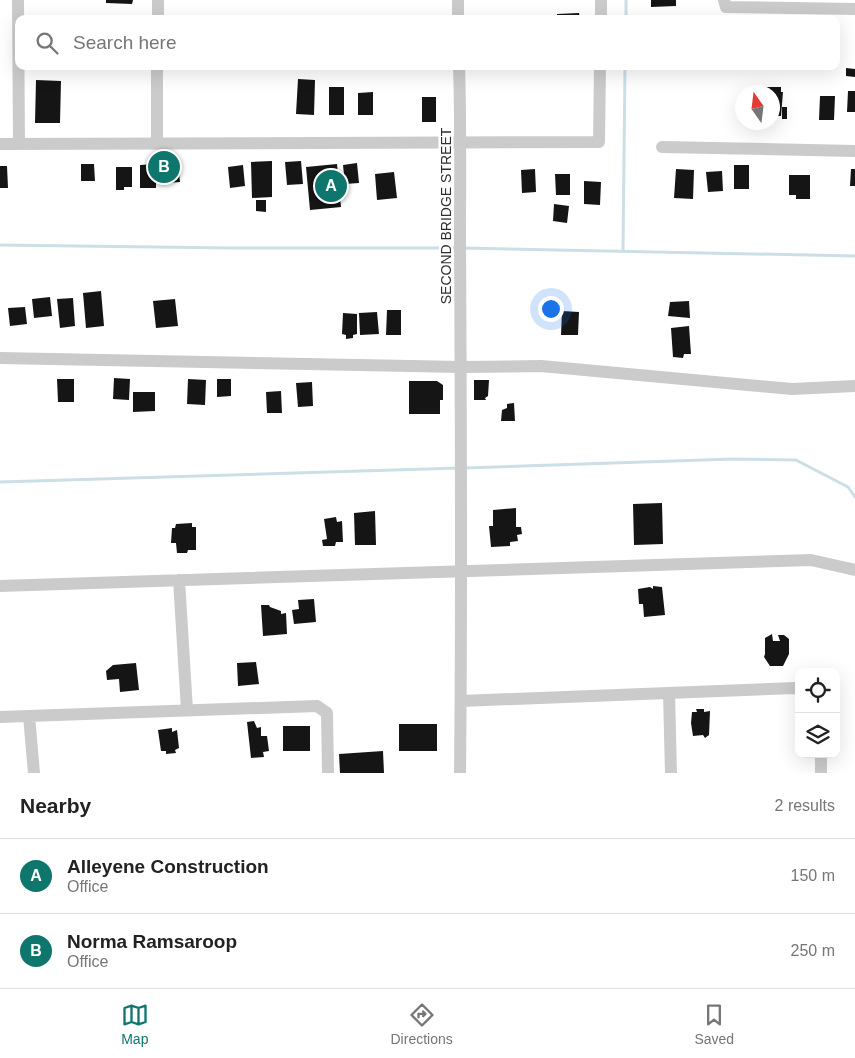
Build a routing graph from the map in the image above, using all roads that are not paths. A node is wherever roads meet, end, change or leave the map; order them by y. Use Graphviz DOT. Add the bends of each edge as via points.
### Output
graph roads {
  1 [pos="18,0"];
  2 [pos="158,0"];
  3 [pos="458,0"];
  4 [pos="601,0"];
  5 [pos="724,0"];
  6 [pos="855,9"];
  7 [pos="18,15"];
  8 [pos="158,15"];
  9 [pos="458,15"];
  10 [pos="601,15"];
  11 [pos="18,70"];
  12 [pos="157,70"];
  13 [pos="459,70"];
  14 [pos="600,70"];
  15 [pos="0,144"];
  16 [pos="19,144"];
  17 [pos="157,144"];
  18 [pos="462,144"];
  19 [pos="662,148"];
  20 [pos="855,151"];
  21 [pos="0,358"];
  22 [pos="461,367"];
  23 [pos="855,386"];
  24 [pos="462,570"];
  25 [pos="855,570"];
  26 [pos="179,580"];
  27 [pos="0,586"];
  28 [pos="795,688"];
  29 [pos="669,693"];
  30 [pos="461,701"];
  31 [pos="187,710"];
  32 [pos="29,716"];
  33 [pos="0,717"];
  34 [pos="821,758"];
  35 [pos="34,773"];
  36 [pos="328,773"];
  37 [pos="460,773"];
  38 [pos="671,773"];
  39 [pos="821,773"];
  1 -- 7 [label="street"];
  2 -- 8 [label="street"];
  3 -- 9 [label="street"];
  4 -- 10 [label="street"];
  5 -- 6 [label="street" via="726,7"];
  11 -- 16 [label="street"];
  12 -- 17 [label="street"];
  13 -- 18 [label="street, SECOND BRIDGE STREET"];
  14 -- 18 [label="street" via="598,142"];
  15 -- 16 [label="street"];
  16 -- 17 [label="street"];
  17 -- 18 [label="street"];
  18 -- 22 [label="street, SECOND BRIDGE STREET"];
  19 -- 20 [label="street"];
  21 -- 22 [label="street"];
  22 -- 23 [label="street" via="541,366 792,389"];
  22 -- 24 [label="street, SECOND BRIDGE STREET"];
  24 -- 25 [label="street" via="812,560"];
  24 -- 26 [label="street"];
  24 -- 30 [label="street, SECOND BRIDGE STREET"];
  26 -- 27 [label="street"];
  26 -- 31 [label="street"];
  28 -- 29 [label="street"];
  29 -- 30 [label="street"];
  29 -- 38 [label="street"];
  30 -- 37 [label="street, SECOND BRIDGE STREET"];
  31 -- 32 [label="street"];
  31 -- 36 [label="street" via="317,706 326,713"];
  32 -- 33 [label="street"];
  32 -- 35 [label="street"];
  34 -- 39 [label="street"];
}
